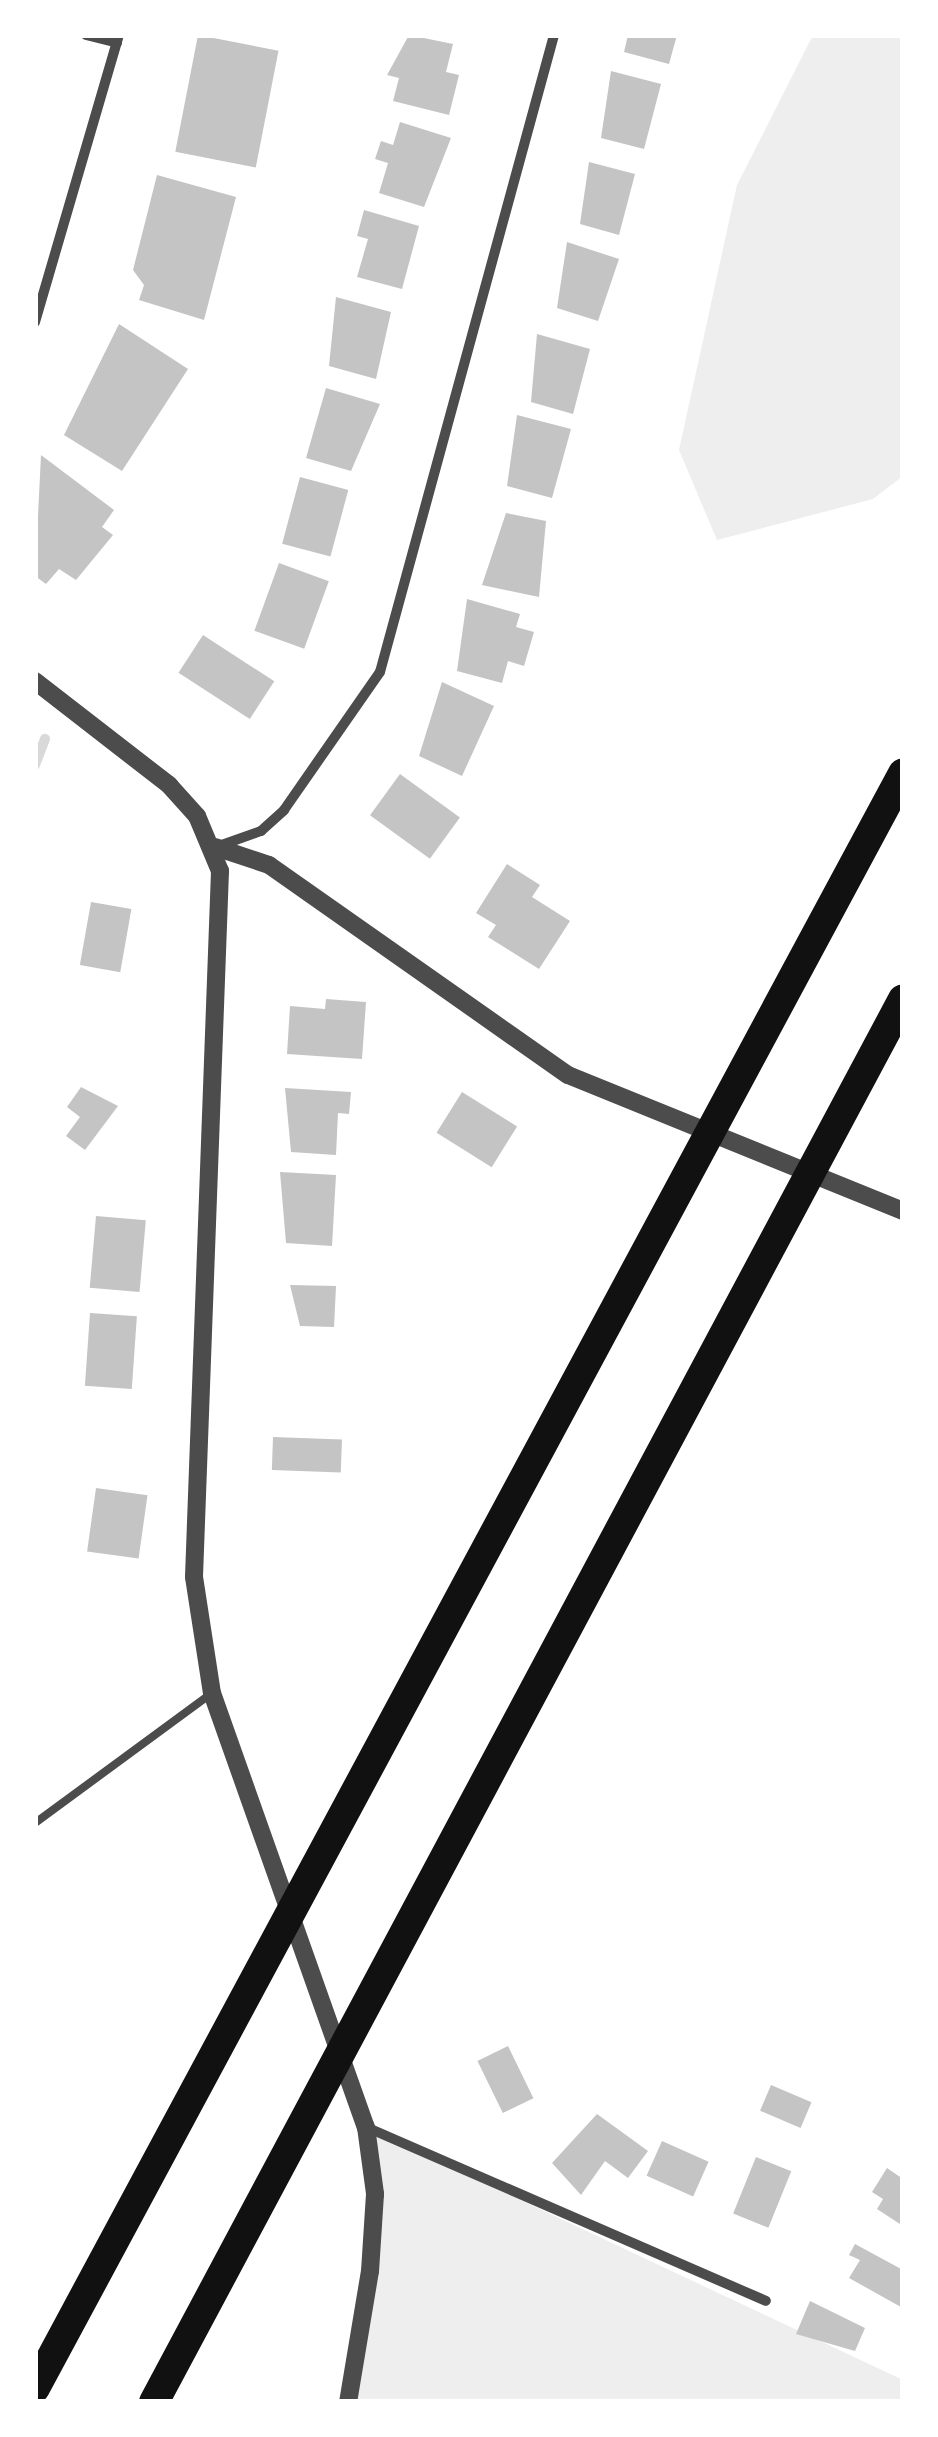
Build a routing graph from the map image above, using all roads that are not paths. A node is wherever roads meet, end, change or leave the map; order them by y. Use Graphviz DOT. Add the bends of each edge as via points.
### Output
graph roads {
  1 [pos="86,35"];
  2 [pos="554,35"];
  3 [pos="118,39"];
  4 [pos="35,322"];
  5 [pos="35,681"];
  6 [pos="903,772"];
  7 [pos="215,847"];
  8 [pos="903,999"];
  9 [pos="903,1211"];
  10 [pos="212,1694"];
  11 [pos="35,1823"];
  12 [pos="364,2119"];
  13 [pos="766,2301"];
  14 [pos="35,2388"];
  15 [pos="154,2402"];
  16 [pos="348,2402"];
  1 -- 3 [label="street"];
  2 -- 7 [label="street" via="380,672 284,810 261,831"];
  3 -- 4 [label="street"];
  5 -- 7 [label="street" via="169,785"];
  6 -- 14 [label="highway"];
  7 -- 9 [label="street" via="269,865 568,1076"];
  7 -- 10 [label="street" via="220,967 194,1544"];
  8 -- 15 [label="highway"];
  10 -- 11 [label="lane"];
  10 -- 12 [label="street"];
  12 -- 13 [label="street"];
  12 -- 16 [label="street" via="375,2194"];
}
